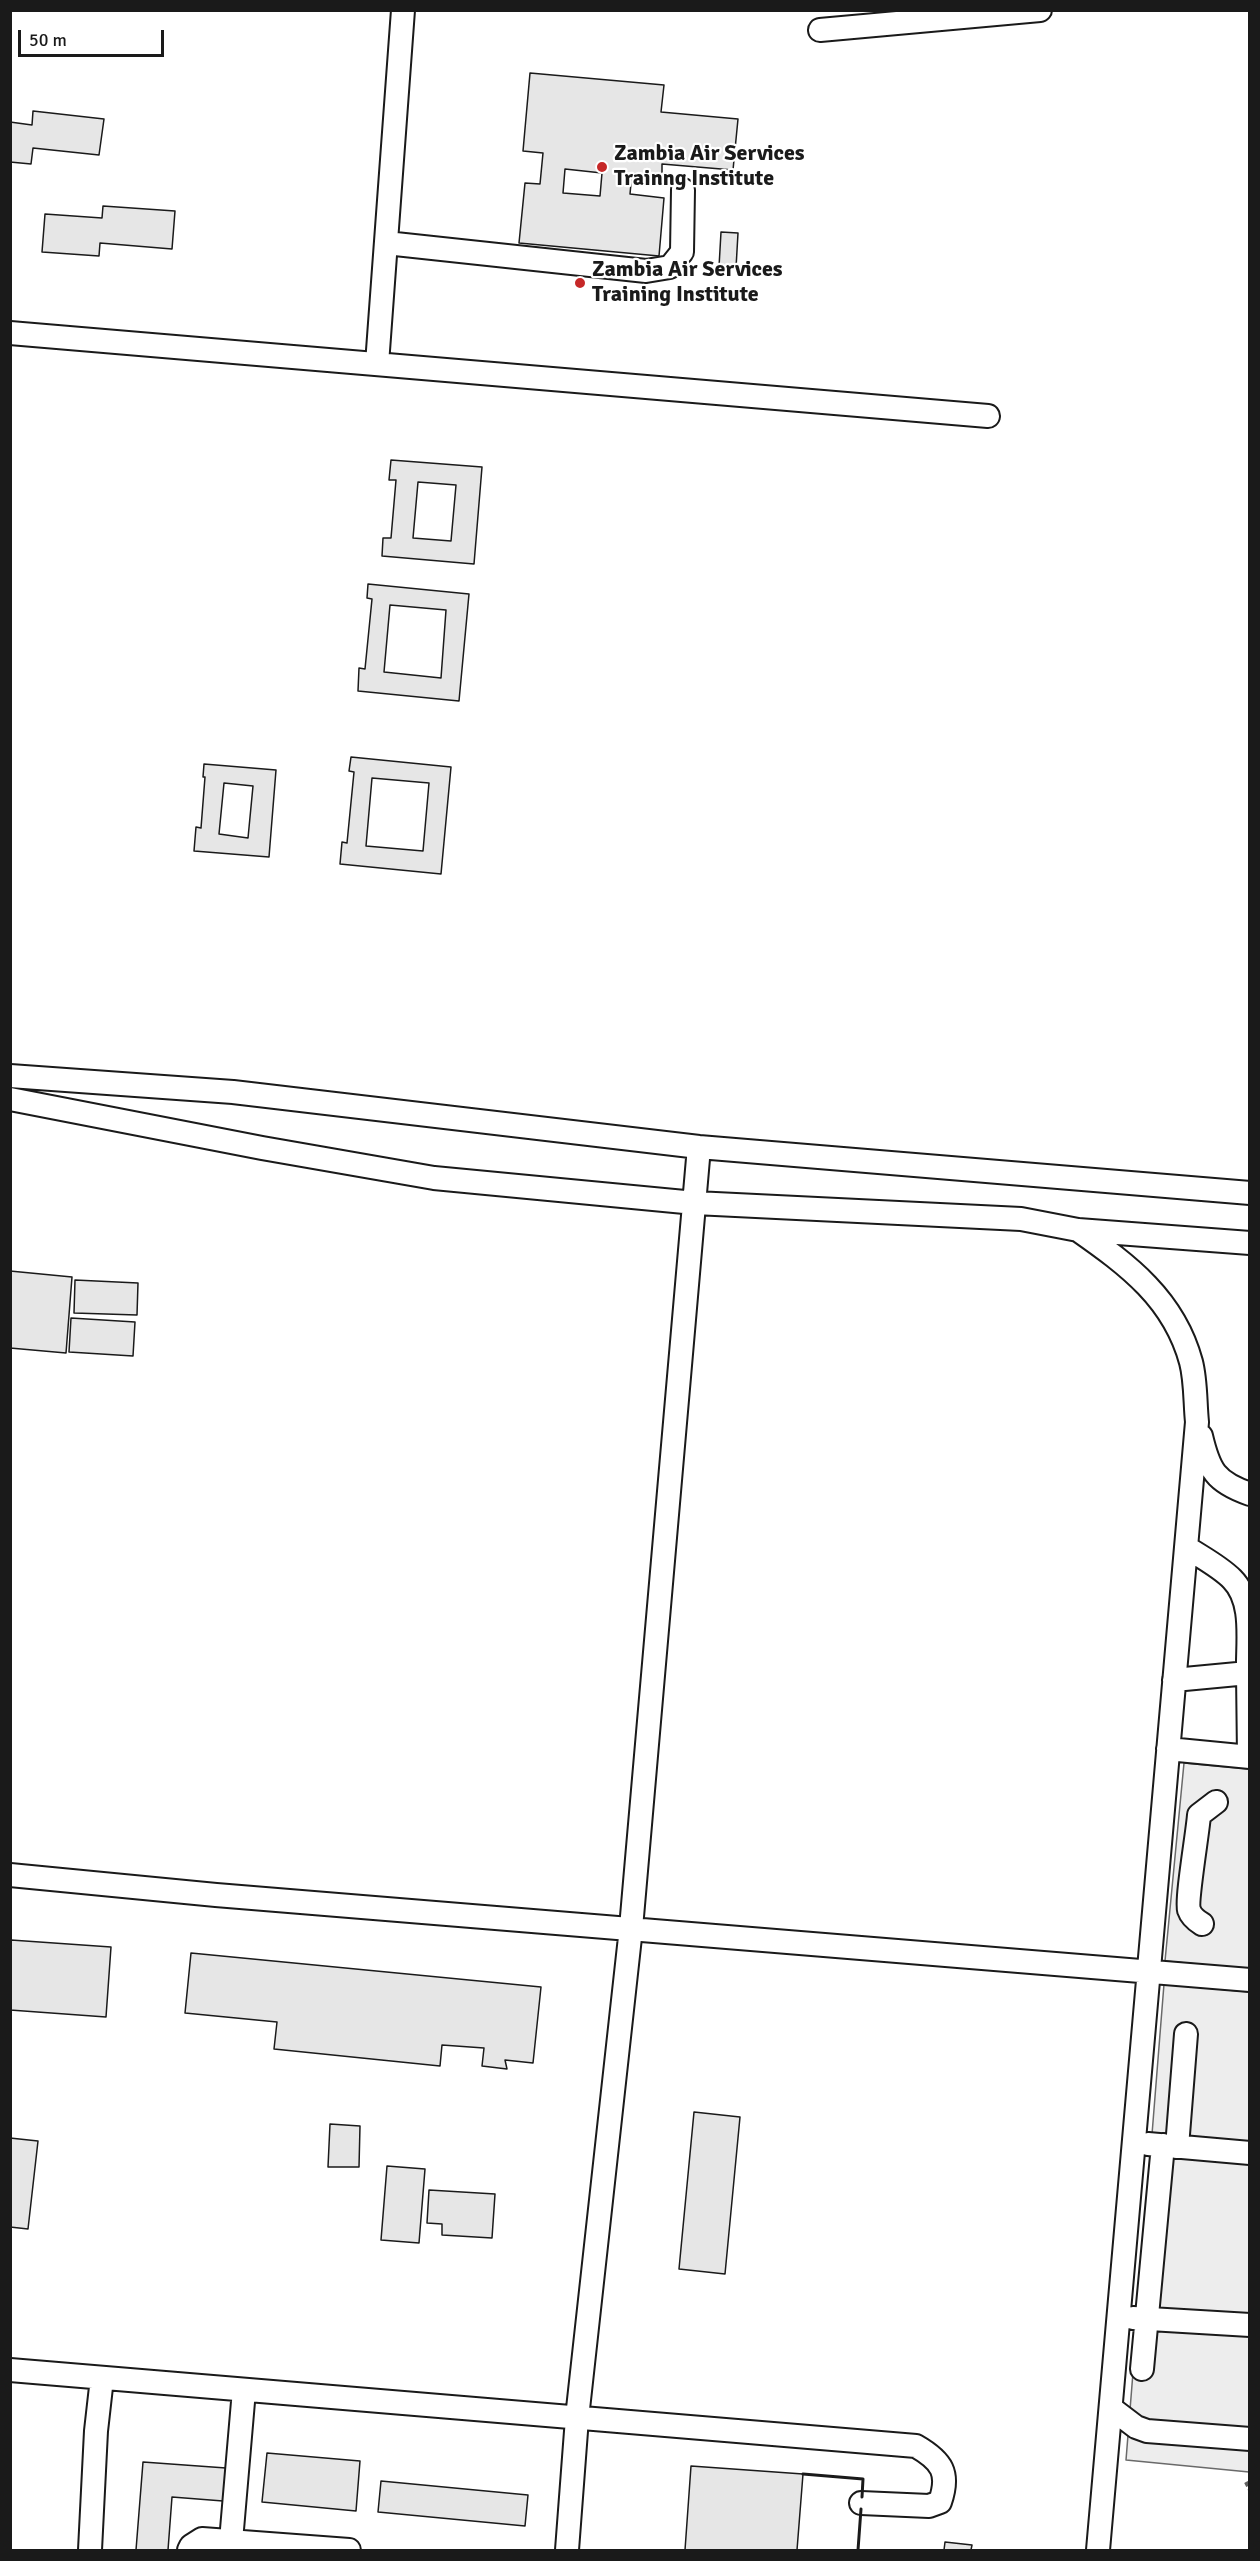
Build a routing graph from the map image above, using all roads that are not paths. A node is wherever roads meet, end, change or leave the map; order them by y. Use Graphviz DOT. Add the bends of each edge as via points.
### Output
graph roads {
  1 [pos="403,10"];
  2 [pos="1040,10"];
  3 [pos="820,30"];
  4 [pos="683,190"];
  5 [pos="386,243"];
  6 [pos="10,333"];
  7 [pos="377,364"];
  8 [pos="988,416"];
  9 [pos="10,1076"];
  10 [pos="10,1099"];
  11 [pos="699,1147"];
  12 [pos="1250,1193"];
  13 [pos="695,1203"];
  14 [pos="1077,1230"];
  15 [pos="1250,1243"];
  16 [pos="1197,1422"];
  17 [pos="1250,1494"];
  18 [pos="1186,1547"];
  19 [pos="1248,1673"];
  20 [pos="1174,1680"];
  21 [pos="1168,1749"];
  22 [pos="1249,1757"];
  23 [pos="1216,1802"];
  24 [pos="10,1875"];
  25 [pos="1202,1924"];
  26 [pos="631,1928"];
  27 [pos="1149,1971"];
  28 [pos="1250,1980"];
  29 [pos="1186,2034"];
  30 [pos="1134,2143"];
  31 [pos="1170,2146"];
  32 [pos="1250,2153"];
  33 [pos="1119,2318"];
  34 [pos="1148,2319"];
  35 [pos="1250,2325"];
  36 [pos="1142,2369"];
  37 [pos="10,2370"];
  38 [pos="102,2378"];
  39 [pos="244,2390"];
  40 [pos="1111,2408"];
  41 [pos="577,2418"];
  42 [pos="1250,2439"];
  43 [pos="861,2502"];
  44 [pos="231,2541"];
  45 [pos="90,2550"];
  46 [pos="189,2550"];
  47 [pos="349,2550"];
  48 [pos="567,2550"];
  49 [pos="1098,2550"];
  1 -- 5 [label="lane"];
  2 -- 3 [label="lane"];
  4 -- 5 [label="lane" via="682,252 670,267 646,271"];
  5 -- 7 [label="lane"];
  6 -- 7 [label="lane"];
  7 -- 8 [label="lane"];
  9 -- 11 [label="lane" via="233,1092"];
  10 -- 13 [label="lane" via="434,1178"];
  11 -- 12 [label="lane"];
  11 -- 13 [label="lane"];
  13 -- 14 [label="lane" via="1021,1219"];
  13 -- 26 [label="lane"];
  14 -- 15 [label="lane"];
  14 -- 16 [label="lane" via="1150,1286 1171,1315 1191,1362"];
  16 -- 17 [label="lane" via="1207,1463 1227,1486"];
  16 -- 18 [label="lane"];
  18 -- 19 [label="lane" via="1231,1578 1241,1590 1246,1602"];
  18 -- 20 [label="lane"];
  19 -- 20 [label="lane"];
  19 -- 22 [label="lane"];
  20 -- 21 [label="lane"];
  21 -- 22 [label="lane"];
  21 -- 27 [label="lane"];
  23 -- 25 [label="lane" via="1200,1815 1195,1856 1189,1910"];
  24 -- 26 [label="lane"];
  26 -- 27 [label="lane"];
  26 -- 41 [label="lane"];
  27 -- 28 [label="lane"];
  27 -- 30 [label="lane"];
  29 -- 31 [label="lane"];
  30 -- 31 [label="lane"];
  30 -- 33 [label="lane"];
  31 -- 32 [label="lane"];
  31 -- 34 [label="lane"];
  33 -- 34 [label="lane"];
  33 -- 40 [label="lane"];
  34 -- 35 [label="lane"];
  34 -- 36 [label="lane"];
  37 -- 38 [label="lane"];
  38 -- 39 [label="lane"];
  38 -- 45 [label="lane"];
  39 -- 41 [label="lane"];
  39 -- 44 [label="lane"];
  40 -- 42 [label="lane" via="1147,2431"];
  40 -- 49 [label="lane"];
  41 -- 43 [label="lane" via="916,2446 933,2456 941,2467 945,2487 940,2502 929,2506"];
  41 -- 48 [label="lane"];
  44 -- 46 [label="lane" via="202,2539"];
  44 -- 47 [label="lane"];
}
